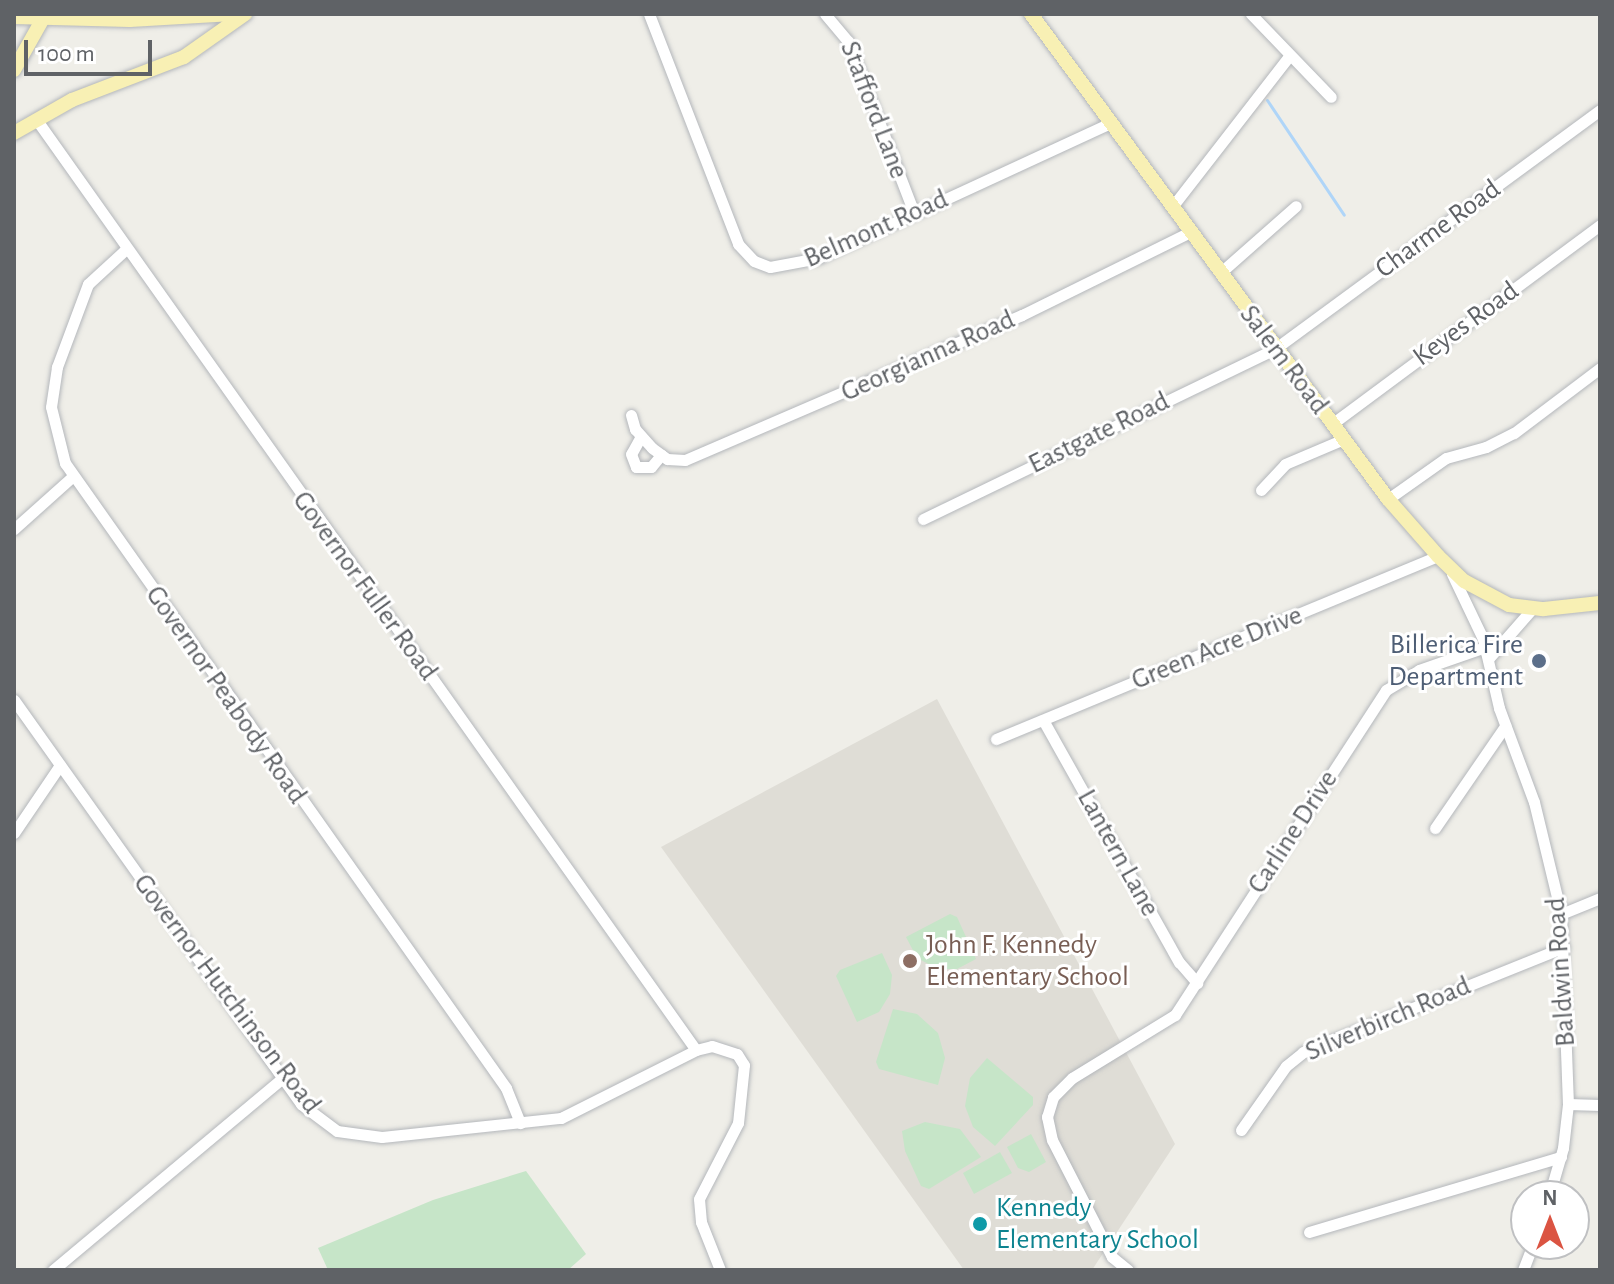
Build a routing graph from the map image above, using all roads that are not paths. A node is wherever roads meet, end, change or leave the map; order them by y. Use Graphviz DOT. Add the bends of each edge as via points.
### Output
graph roads {
  1 [pos="233,14"];
  2 [pos="245,14"];
  3 [pos="649,14"];
  4 [pos="825,14"];
  5 [pos="1031,14"];
  6 [pos="1251,14"];
  7 [pos="44,16"];
  8 [pos="14,17"];
  9 [pos="207,17"];
  10 [pos="220,33"];
  11 [pos="1289,56"];
  12 [pos="14,70"];
  13 [pos="1331,97"];
  14 [pos="1600,110"];
  15 [pos="36,119"];
  16 [pos="1110,123"];
  17 [pos="14,133"];
  18 [pos="1296,206"];
  19 [pos="1172,207"];
  20 [pos="914,213"];
  21 [pos="1600,225"];
  22 [pos="1190,232"];
  23 [pos="125,250"];
  24 [pos="1220,273"];
  25 [pos="1276,348"];
  26 [pos="1600,368"];
  27 [pos="631,415"];
  28 [pos="1332,424"];
  29 [pos="640,438"];
  30 [pos="1344,439"];
  31 [pos="661,455"];
  32 [pos="72,477"];
  33 [pos="1261,490"];
  34 [pos="1388,499"];
  35 [pos="923,519"];
  36 [pos="14,529"];
  37 [pos="1440,558"];
  38 [pos="1600,603"];
  39 [pos="1532,609"];
  40 [pos="1486,653"];
  41 [pos="14,700"];
  42 [pos="1043,720"];
  43 [pos="1505,726"];
  44 [pos="996,739"];
  45 [pos="60,765"];
  46 [pos="1435,828"];
  47 [pos="14,833"];
  48 [pos="1600,898"];
  49 [pos="1561,914"];
  50 [pos="1564,947"];
  51 [pos="1197,983"];
  52 [pos="696,1050"];
  53 [pos="283,1078"];
  54 [pos="1568,1104"];
  55 [pos="1600,1105"];
  56 [pos="520,1123"];
  57 [pos="1241,1130"];
  58 [pos="1561,1157"];
  59 [pos="1554,1180"];
  60 [pos="1309,1232"];
  61 [pos="53,1270"];
  62 [pos="720,1270"];
  63 [pos="1128,1270"];
  1 -- 9 [label="main road"];
  2 -- 10 [label="main road"];
  3 -- 20 [label="street, Belmont Road" via="735,236 754,261 778,268 805,263"];
  4 -- 20 [label="street, Stafford Lane" via="848,41"];
  5 -- 16 [label="main road, Salem Road"];
  6 -- 11 [label="street"];
  7 -- 8 [label="main road"];
  7 -- 9 [label="main road"];
  7 -- 12 [label="main road"];
  9 -- 10 [label="main road"];
  10 -- 15 [label="main road" via="170,63"];
  11 -- 13 [label="street"];
  11 -- 19 [label="street"];
  14 -- 25 [label="street, Charme Road"];
  15 -- 17 [label="main road"];
  15 -- 23 [label="street, Governor Fuller Road"];
  16 -- 19 [label="main road, Salem Road"];
  16 -- 20 [label="street, Belmont Road"];
  18 -- 24 [label="street"];
  19 -- 22 [label="main road, Salem Road"];
  21 -- 28 [label="street, Keyes Road"];
  22 -- 24 [label="main road, Salem Road"];
  22 -- 31 [label="street, Georgianna Road" via="1022,315 705,453 685,460"];
  23 -- 32 [label="street, Governor Peabody Road" via="100,269 81,296 55,377 52,422"];
  23 -- 52 [label="street, Governor Fuller Road"];
  24 -- 25 [label="main road, Salem Road"];
  25 -- 28 [label="main road, Salem Road"];
  25 -- 35 [label="street, Eastgate Road"];
  26 -- 34 [label="street" via="1514,433 1446,458"];
  27 -- 29 [label="street, Georgianna Road"];
  28 -- 30 [label="main road, Salem Road"];
  29 -- 31 [label="street, Georgianna Road"];
  29 -- 31 [label="street, Georgianna Road" via="631,454 636,467 651,467"];
  30 -- 33 [label="street" via="1285,464"];
  30 -- 34 [label="main road, Salem Road"];
  32 -- 36 [label="street"];
  32 -- 56 [label="street, Governor Peabody Road" via="506,1088"];
  34 -- 37 [label="main road, Salem Road"];
  37 -- 39 [label="main road, Salem Road" via="1482,593"];
  37 -- 40 [label="street, Baldwin Road" via="1467,600"];
  37 -- 42 [label="street, Green Acre Drive"];
  38 -- 39 [label="main road, Salem Road"];
  39 -- 40 [label="street"];
  40 -- 43 [label="street, Baldwin Road"];
  40 -- 51 [label="street, Carline Drive" via="1408,675 1382,694"];
  41 -- 45 [label="street, Governor Hutchinson Road"];
  42 -- 44 [label="street, Green Acre Drive"];
  42 -- 51 [label="street, Lantern Lane" via="1179,962"];
  43 -- 46 [label="street"];
  43 -- 49 [label="street, Baldwin Road" via="1534,802"];
  45 -- 47 [label="street"];
  45 -- 53 [label="street, Governor Hutchinson Road"];
  48 -- 49 [label="street"];
  49 -- 50 [label="street, Baldwin Road"];
  50 -- 54 [label="street, Baldwin Road"];
  50 -- 57 [label="street, Silverbirch Road" via="1303,1052 1286,1066"];
  51 -- 63 [label="street, Carline Drive" via="1167,1024 1062,1087 1047,1117 1057,1151 1112,1257"];
  52 -- 56 [label="street, Governor Hutchinson Road" via="573,1114"];
  52 -- 62 [label="street" via="725,1048 744,1065 738,1123 699,1199 701,1222"];
  53 -- 56 [label="street, Governor Hutchinson Road" via="318,1120 359,1137"];
  53 -- 61 [label="street"];
  54 -- 55 [label="street"];
  54 -- 58 [label="street, Baldwin Road"];
  58 -- 59 [label="street, Baldwin Road"];
  58 -- 60 [label="street"];
}
